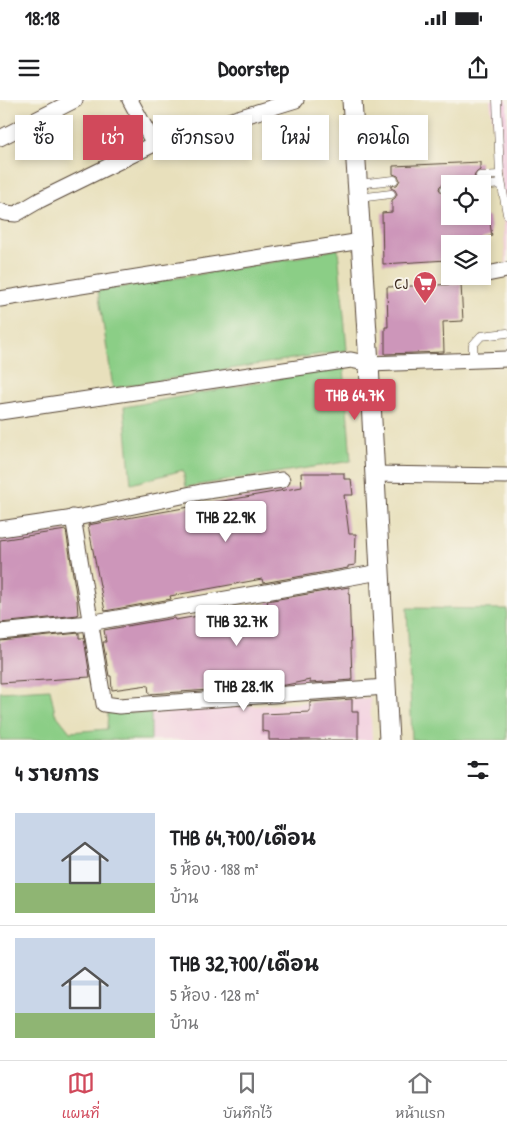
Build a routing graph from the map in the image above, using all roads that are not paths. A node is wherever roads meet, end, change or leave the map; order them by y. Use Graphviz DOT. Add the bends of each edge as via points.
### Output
graph roads {
  1 [pos="74,100"];
  2 [pos="130,100"];
  3 [pos="296,100"];
  4 [pos="352,100"];
  5 [pos="497,100"];
  6 [pos="248,115"];
  7 [pos="0,138"];
  8 [pos="153,142"];
  9 [pos="153,144"];
  10 [pos="491,175"];
  11 [pos="500,175"];
  12 [pos="394,180"];
  13 [pos="501,184"];
  14 [pos="491,185"];
  15 [pos="358,191"];
  16 [pos="391,194"];
  17 [pos="0,210"];
  18 [pos="507,214"];
  19 [pos="361,242"];
  20 [pos="507,270"];
  21 [pos="491,273"];
  22 [pos="0,299"];
  23 [pos="507,333"];
  24 [pos="507,359"];
  25 [pos="473,360"];
  26 [pos="369,364"];
  27 [pos="0,412"];
  28 [pos="375,474"];
  29 [pos="507,476"];
  30 [pos="282,480"];
  31 [pos="73,517"];
  32 [pos="0,529"];
  33 [pos="380,572"];
  34 [pos="90,622"];
  35 [pos="0,632"];
  36 [pos="386,687"];
  37 [pos="389,740"];
  1 -- 7 [label="street"];
  2 -- 8 [label="street"];
  3 -- 6 [label="street"];
  4 -- 15 [label="street"];
  5 -- 11 [label="lane"];
  9 -- 17 [label="street" via="16,214 5,214"];
  10 -- 11 [label="lane"];
  11 -- 13 [label="lane"];
  12 -- 15 [label="lane"];
  13 -- 14 [label="lane"];
  13 -- 18 [label="lane"];
  15 -- 16 [label="lane"];
  15 -- 19 [label="street"];
  19 -- 22 [label="street"];
  19 -- 26 [label="street"];
  20 -- 21 [label="street"];
  23 -- 25 [label="lane" via="481,336 473,344"];
  24 -- 25 [label="street"];
  25 -- 26 [label="street"];
  26 -- 27 [label="street" via="351,360"];
  26 -- 28 [label="street"];
  28 -- 29 [label="street"];
  28 -- 33 [label="street"];
  30 -- 31 [label="street"];
  31 -- 32 [label="street"];
  31 -- 34 [label="street"];
  33 -- 34 [label="street"];
  33 -- 36 [label="street"];
  34 -- 35 [label="street"];
  34 -- 36 [label="street" via="104,704 120,706"];
  36 -- 37 [label="street"];
}
